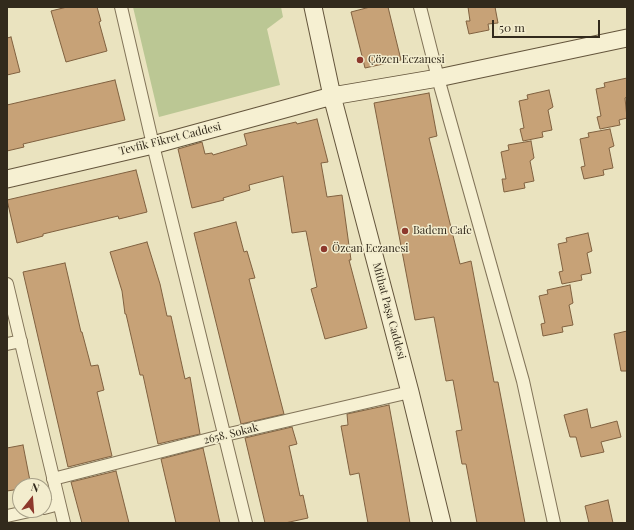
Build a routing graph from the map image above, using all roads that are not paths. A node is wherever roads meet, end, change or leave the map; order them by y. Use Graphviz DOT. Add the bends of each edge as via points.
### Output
graph roads {
  1 [pos="121,7"];
  2 [pos="313,7"];
  3 [pos="420,7"];
  4 [pos="627,38"];
  5 [pos="438,78"];
  6 [pos="332,96"];
  7 [pos="153,145"];
  8 [pos="7,179"];
  9 [pos="7,284"];
  10 [pos="21,341"];
  11 [pos="7,344"];
  12 [pos="410,392"];
  13 [pos="225,435"];
  14 [pos="53,479"];
  15 [pos="59,504"];
  16 [pos="52,506"];
  17 [pos="64,523"];
  18 [pos="246,523"];
  19 [pos="442,523"];
  20 [pos="554,523"];
  1 -- 7 [label="street"];
  2 -- 6 [label="street, Mithat Paşa Caddesi"];
  3 -- 5 [label="street"];
  4 -- 5 [label="street, Tevfik Fikret Caddesi"];
  5 -- 6 [label="street, Tevfik Fikret Caddesi"];
  5 -- 20 [label="street" via="523,381"];
  6 -- 7 [label="street, Tevfik Fikret Caddesi"];
  6 -- 12 [label="street, Mithat Paşa Caddesi"];
  7 -- 8 [label="street, Tevfik Fikret Caddesi"];
  7 -- 13 [label="street"];
  9 -- 10 [label="street"];
  10 -- 11 [label="street"];
  10 -- 14 [label="street"];
  12 -- 13 [label="street, 2658. Sokak"];
  12 -- 19 [label="street, Mithat Paşa Caddesi"];
  13 -- 14 [label="street, 2658. Sokak"];
  13 -- 18 [label="street"];
  14 -- 15 [label="street"];
  15 -- 16 [label="street"];
  15 -- 17 [label="street"];
}
